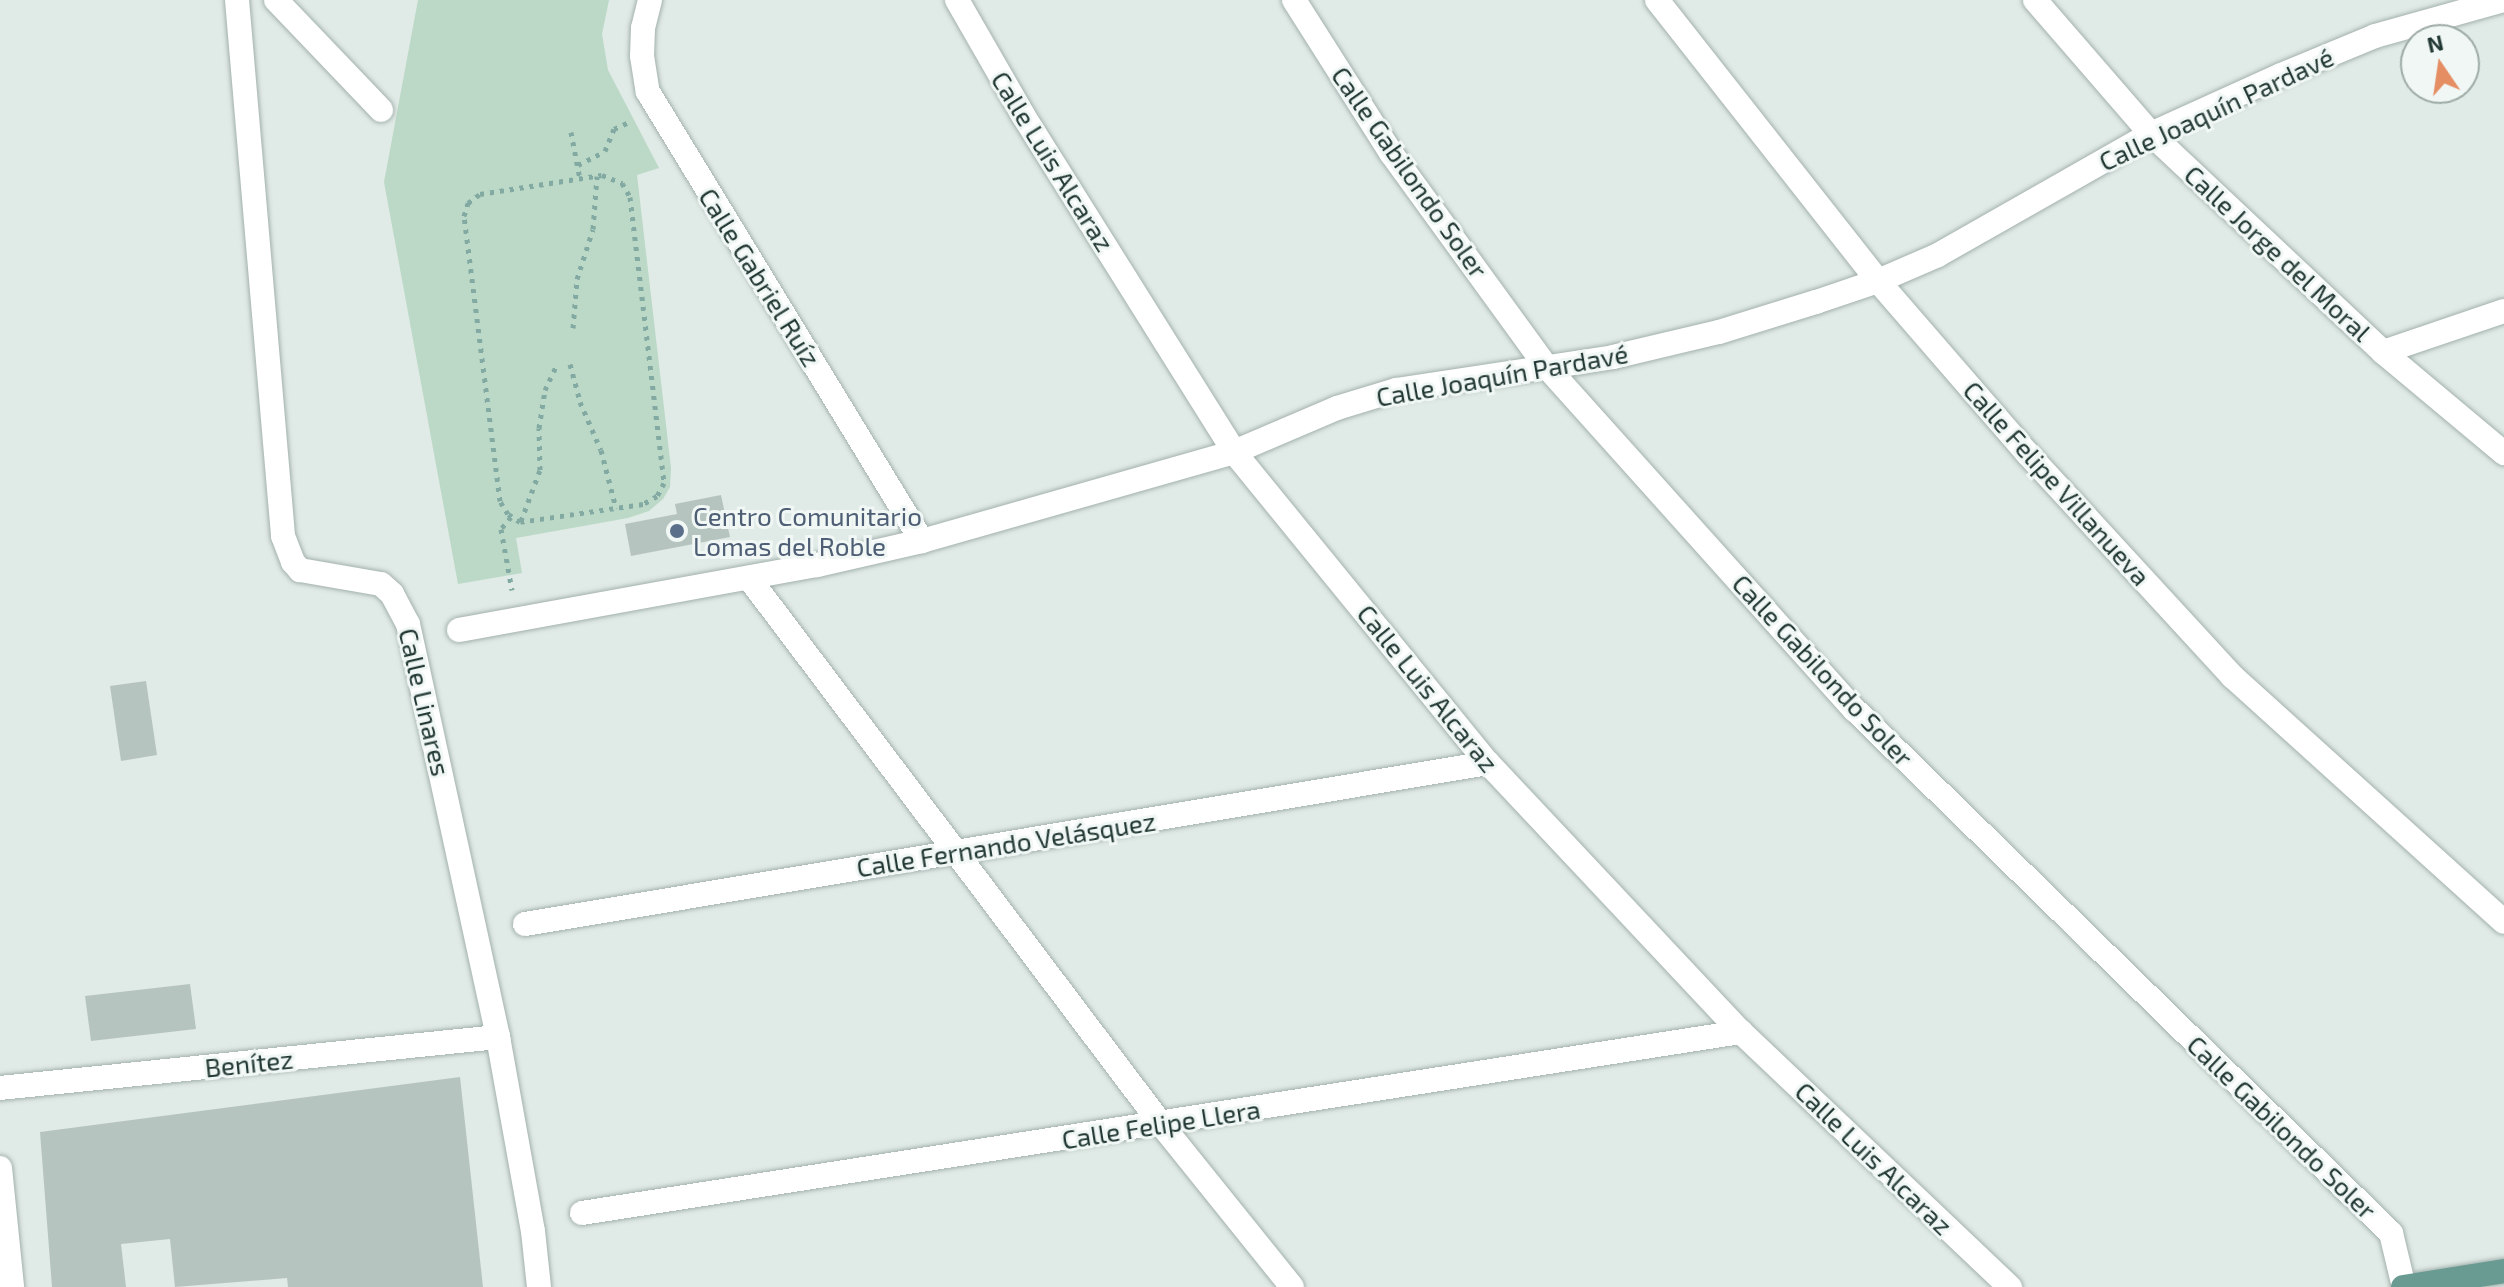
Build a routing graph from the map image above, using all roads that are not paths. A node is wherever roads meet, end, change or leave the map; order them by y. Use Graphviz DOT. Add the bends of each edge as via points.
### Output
graph roads {
  1 [pos="237,0"];
  2 [pos="276,0"];
  3 [pos="650,0"];
  4 [pos="957,0"];
  5 [pos="1294,0"];
  6 [pos="1657,0"];
  7 [pos="2035,0"];
  8 [pos="2504,0"];
  9 [pos="381,110"];
  10 [pos="2151,134"];
  11 [pos="1878,281"];
  12 [pos="2504,311"];
  13 [pos="2383,352"];
  14 [pos="1545,365"];
  15 [pos="1234,452"];
  16 [pos="2504,453"];
  17 [pos="922,541"];
  18 [pos="749,578"];
  19 [pos="459,630"];
  20 [pos="1488,763"];
  21 [pos="953,853"];
  22 [pos="2504,922"];
  23 [pos="525,924"];
  24 [pos="1741,1032"];
  25 [pos="498,1037"];
  26 [pos="0,1088"];
  27 [pos="1161,1124"];
  28 [pos="0,1168"];
  29 [pos="582,1213"];
  30 [pos="2504,1271"];
  31 [pos="12,1287"];
  32 [pos="539,1287"];
  33 [pos="1292,1287"];
  34 [pos="2010,1287"];
  35 [pos="2404,1287"];
  1 -- 25 [label="street, Calle Linares" via="283,536 300,570 381,584 408,624"];
  2 -- 9 [label="street"];
  3 -- 17 [label="street, Calle Gabriel Ruíz" via="642,56 648,92"];
  4 -- 15 [label="street, Calle Luis Alcaraz"];
  5 -- 14 [label="street, Calle Gabilondo Soler" via="1391,153"];
  6 -- 11 [label="street, Calle Felipe Villanueva"];
  7 -- 10 [label="street, Calle Jorge del Moral"];
  8 -- 10 [label="street, Calle Joaquín Pardavé" via="2375,36"];
  10 -- 11 [label="street, Calle Joaquín Pardavé" via="1938,255"];
  10 -- 13 [label="street, Calle Jorge del Moral"];
  11 -- 14 [label="street, Calle Joaquín Pardavé" via="1719,332 1613,357"];
  11 -- 22 [label="street, Calle Felipe Villanueva" via="2233,677"];
  12 -- 13 [label="street"];
  13 -- 16 [label="street, Calle Jorge del Moral"];
  14 -- 15 [label="street, Calle Joaquín Pardavé" via="1396,390 1337,408"];
  14 -- 35 [label="street, Calle Gabilondo Soler" via="1855,710 2391,1233"];
  15 -- 17 [label="street, Calle Joaquín Pardavé"];
  15 -- 20 [label="street, Calle Luis Alcaraz"];
  17 -- 18 [label="street, Calle Joaquín Pardavé"];
  18 -- 19 [label="street, Calle Joaquín Pardavé"];
  18 -- 21 [label="street"];
  20 -- 21 [label="street, Calle Fernando Velásquez"];
  20 -- 24 [label="street, Calle Luis Alcaraz"];
  21 -- 23 [label="street, Calle Fernando Velásquez"];
  21 -- 27 [label="street"];
  24 -- 27 [label="street, Calle Felipe Llera"];
  24 -- 34 [label="street, Calle Luis Alcaraz"];
  25 -- 26 [label="street, Benítez"];
  25 -- 32 [label="street, Calle Linares"];
  27 -- 29 [label="street, Calle Felipe Llera"];
  27 -- 33 [label="street"];
  28 -- 31 [label="street"];
  30 -- 35 [label="main road"];
}
